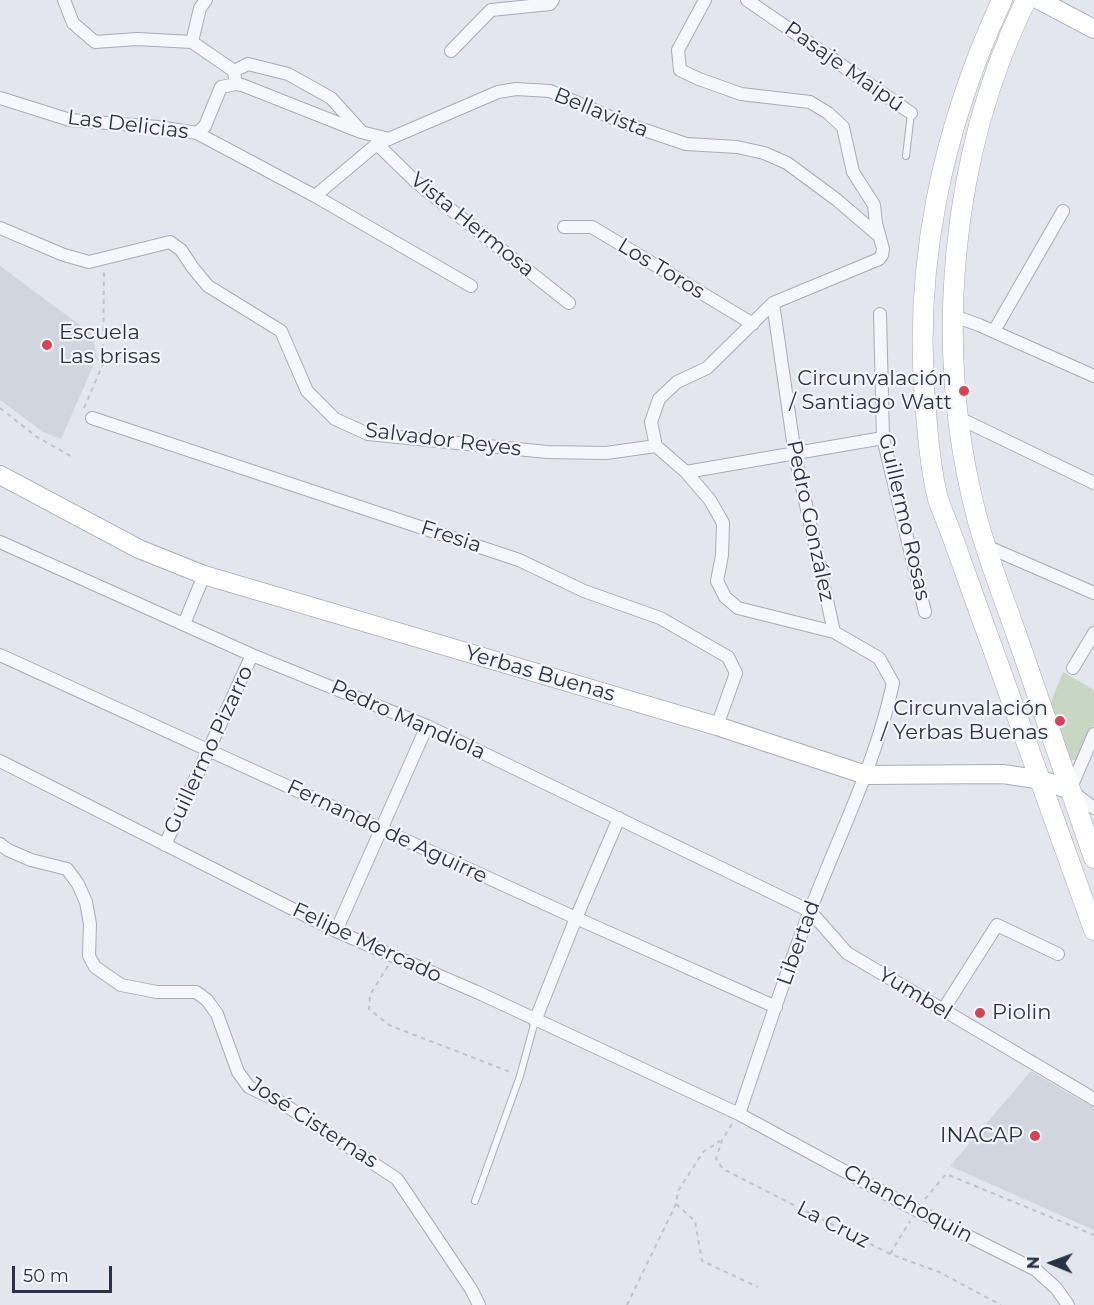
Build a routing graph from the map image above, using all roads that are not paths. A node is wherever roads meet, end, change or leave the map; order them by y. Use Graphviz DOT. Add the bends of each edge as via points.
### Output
graph roads {
  1 [pos="64,0"];
  2 [pos="206,0"];
  3 [pos="553,0"];
  4 [pos="705,0"];
  5 [pos="747,0"];
  6 [pos="1002,0"];
  7 [pos="1026,0"];
  8 [pos="1039,0"];
  9 [pos="1094,29"];
  10 [pos="192,42"];
  11 [pos="451,51"];
  12 [pos="234,70"];
  13 [pos="236,84"];
  14 [pos="0,98"];
  15 [pos="911,113"];
  16 [pos="361,132"];
  17 [pos="197,133"];
  18 [pos="383,141"];
  19 [pos="906,156"];
  20 [pos="315,196"];
  21 [pos="1063,211"];
  22 [pos="564,227"];
  23 [pos="0,228"];
  24 [pos="880,237"];
  25 [pos="471,286"];
  26 [pos="924,296"];
  27 [pos="569,303"];
  28 [pos="773,303"];
  29 [pos="880,314"];
  30 [pos="954,316"];
  31 [pos="753,324"];
  32 [pos="994,332"];
  33 [pos="1094,376"];
  34 [pos="92,418"];
  35 [pos="959,418"];
  36 [pos="883,438"];
  37 [pos="656,446"];
  38 [pos="795,455"];
  39 [pos="686,472"];
  40 [pos="0,475"];
  41 [pos="1093,481"];
  42 [pos="0,542"];
  43 [pos="986,546"];
  44 [pos="204,575"];
  45 [pos="1094,593"];
  46 [pos="925,612"];
  47 [pos="184,624"];
  48 [pos="834,632"];
  49 [pos="1094,633"];
  50 [pos="0,655"];
  51 [pos="252,655"];
  52 [pos="1073,668"];
  53 [pos="427,726"];
  54 [pos="717,726"];
  55 [pos="1094,734"];
  56 [pos="210,750"];
  57 [pos="0,761"];
  58 [pos="866,775"];
  59 [pos="1042,780"];
  60 [pos="1070,790"];
  61 [pos="1094,808"];
  62 [pos="619,818"];
  63 [pos="382,830"];
  64 [pos="0,844"];
  65 [pos="165,845"];
  66 [pos="1094,858"];
  67 [pos="810,911"];
  68 [pos="576,918"];
  69 [pos="1094,930"];
  70 [pos="336,931"];
  71 [pos="1058,954"];
  72 [pos="776,1007"];
  73 [pos="943,1010"];
  74 [pos="535,1021"];
  75 [pos="1094,1099"];
  76 [pos="739,1114"];
  77 [pos="475,1201"];
  78 [pos="479,1305"];
  79 [pos="1068,1305"];
  1 -- 10 [label="street" via="73,23 95,42"];
  2 -- 10 [label="street" via="200,8"];
  3 -- 11 [label="street" via="550,4 490,10"];
  4 -- 24 [label="street" via="678,50 680,70 741,94 810,102 828,113 843,127 852,172 874,205"];
  5 -- 15 [label="street, Pasaje Maipú"];
  6 -- 26 [label="main road" via="972,69 948,142 933,218"];
  7 -- 30 [label="main road" via="993,82 975,144 958,240"];
  8 -- 9 [label="street"];
  10 -- 12 [label="street"];
  12 -- 13 [label="street"];
  12 -- 16 [label="street" via="248,64 288,74 331,98"];
  13 -- 16 [label="street"];
  13 -- 17 [label="street" via="221,87 205,126"];
  14 -- 17 [label="street, Las Delicias" via="70,120"];
  15 -- 19 [label="lane"];
  16 -- 18 [label="street"];
  17 -- 20 [label="street, Las Delicias"];
  18 -- 20 [label="street"];
  18 -- 24 [label="street, Bellavista" via="498,92 550,91 686,144 736,147 787,163"];
  18 -- 27 [label="street, Vista Hermosa" via="416,182"];
  20 -- 25 [label="street, Las Delicias"];
  21 -- 32 [label="street"];
  22 -- 31 [label="street, Los Toros" via="592,227"];
  23 -- 37 [label="street, Salvador Reyes" via="88,262 170,242 182,250 208,285 281,331 307,391 336,419 368,434 547,452 606,453"];
  24 -- 28 [label="street" via="884,249 879,259"];
  26 -- 30 [label="main road"];
  26 -- 59 [label="main road" via="924,398 938,498"];
  28 -- 31 [label="street"];
  28 -- 38 [label="street, Pedro González"];
  29 -- 36 [label="street, Guillermo Rosas"];
  30 -- 32 [label="street"];
  30 -- 35 [label="main road"];
  31 -- 37 [label="street" via="706,368 677,382 660,399 651,422"];
  32 -- 33 [label="street"];
  34 -- 54 [label="street, Fresia" via="519,560 584,591 660,618 729,657 735,673"];
  35 -- 41 [label="street"];
  35 -- 43 [label="main road" via="969,483"];
  36 -- 38 [label="street"];
  36 -- 46 [label="street, Guillermo Rosas"];
  37 -- 39 [label="street"];
  38 -- 39 [label="street"];
  38 -- 48 [label="street, Pedro González"];
  39 -- 48 [label="street" via="723,523 717,581 725,597 738,608"];
  40 -- 44 [label="street, Yerbas Buenas" via="139,549"];
  42 -- 47 [label="street, Pedro Mandiola"];
  43 -- 45 [label="street"];
  43 -- 60 [label="main road"];
  44 -- 47 [label="street"];
  44 -- 54 [label="street, Yerbas Buenas"];
  47 -- 51 [label="street, Pedro Mandiola"];
  48 -- 58 [label="street" via="879,658 892,683"];
  49 -- 52 [label="street"];
  50 -- 56 [label="street, Fernando de Aguirre"];
  51 -- 53 [label="street, Pedro Mandiola"];
  51 -- 56 [label="street, Guillermo Pizarro"];
  53 -- 62 [label="street, Pedro Mandiola"];
  53 -- 63 [label="street"];
  54 -- 58 [label="street, Yerbas Buenas"];
  55 -- 60 [label="street"];
  56 -- 63 [label="street, Fernando de Aguirre"];
  56 -- 65 [label="street, Guillermo Pizarro"];
  57 -- 65 [label="street, Felipe Mercado"];
  58 -- 59 [label="street, Yerbas Buenas" via="1003,774"];
  58 -- 67 [label="street, Libertad"];
  59 -- 60 [label="street, Yerbas Buenas"];
  59 -- 69 [label="main road"];
  60 -- 61 [label="street, Yerbas Buenas"];
  60 -- 66 [label="main road"];
  62 -- 67 [label="street, Pedro Mandiola"];
  62 -- 68 [label="street"];
  63 -- 68 [label="street, Fernando de Aguirre"];
  63 -- 70 [label="street"];
  64 -- 78 [label="street, José Cisternas" via="31,860 67,869 86,902 89,956 95,968 121,985 158,992 196,992 217,1014 238,1072 249,1087 282,1103 397,1179"];
  65 -- 70 [label="street, Felipe Mercado"];
  67 -- 72 [label="street, Libertad"];
  67 -- 73 [label="street, Yumbel" via="847,953"];
  68 -- 72 [label="street, Fernando de Aguirre"];
  68 -- 74 [label="street"];
  70 -- 74 [label="street, Felipe Mercado"];
  71 -- 73 [label="street" via="997,925"];
  72 -- 76 [label="street, Libertad"];
  73 -- 75 [label="street, Yumbel"];
  74 -- 76 [label="street, Felipe Mercado"];
  74 -- 77 [label="lane" via="520,1076"];
  76 -- 79 [label="street, Chanchoquin" via="1036,1270"];
}
